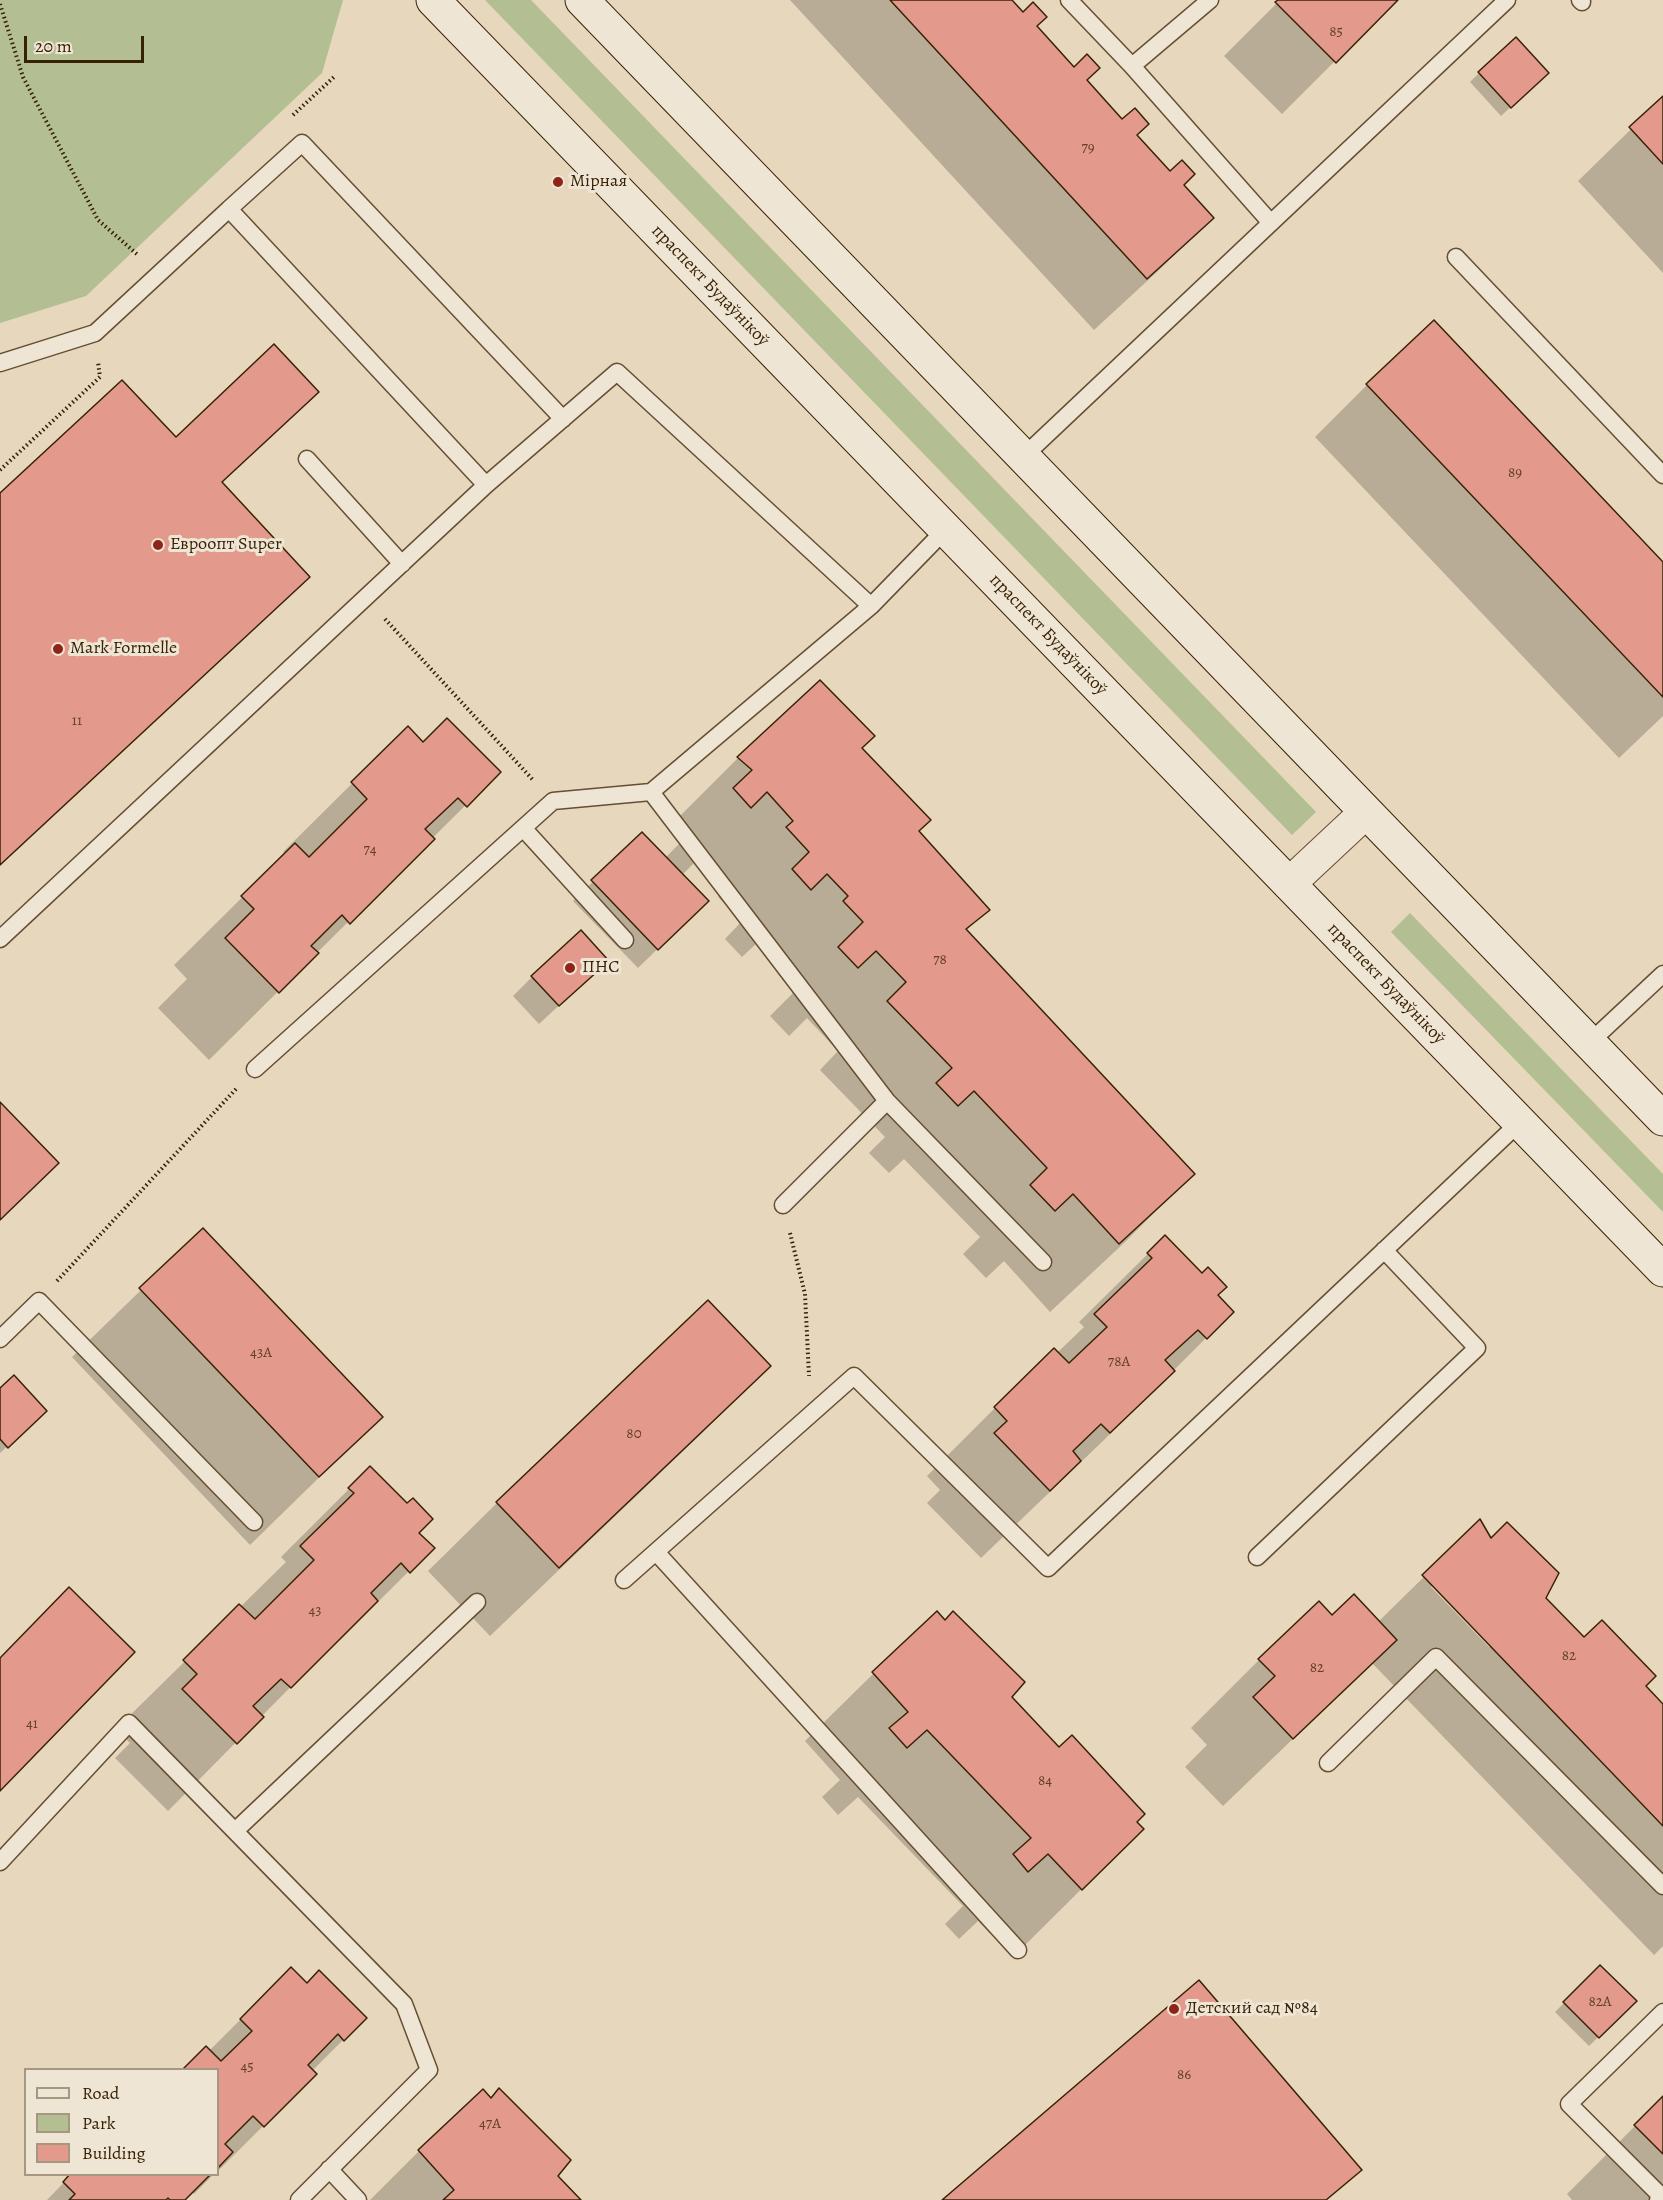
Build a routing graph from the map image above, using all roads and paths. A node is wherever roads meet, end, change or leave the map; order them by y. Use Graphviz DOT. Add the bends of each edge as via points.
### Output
graph roads {
  1 [pos="433,0"];
  2 [pos="582,0"];
  3 [pos="1069,0"];
  4 [pos="1210,0"];
  5 [pos="1507,0"];
  6 [pos="0,4"];
  7 [pos="1132,66"];
  8 [pos="229,209"];
  9 [pos="1271,223"];
  10 [pos="1456,257"];
  11 [pos="159,274"];
  12 [pos="0,363"];
  13 [pos="563,419"];
  14 [pos="1023,457"];
  15 [pos="307,459"];
  16 [pos="1663,475"];
  17 [pos="486,485"];
  18 [pos="946,529"];
  19 [pos="402,564"];
  20 [pos="366,598"];
  21 [pos="871,606"];
  22 [pos="651,792"];
  23 [pos="553,801"];
  24 [pos="1366,812"];
  25 [pos="523,828"];
  26 [pos="1289,884"];
  27 [pos="0,939"];
  28 [pos="625,940"];
  29 [pos="1663,974"];
  30 [pos="1589,1043"];
  31 [pos="255,1069"];
  32 [pos="887,1101"];
  33 [pos="1663,1119"];
  34 [pos="1520,1122"];
  35 [pos="783,1205"];
  36 [pos="1384,1250"];
  37 [pos="1043,1262"];
  38 [pos="1663,1270"];
  39 [pos="39,1301"];
  40 [pos="0,1339"];
  41 [pos="812,1413"];
  42 [pos="254,1522"];
  43 [pos="656,1552"];
  44 [pos="1257,1557"];
  45 [pos="624,1580"];
  46 [pos="477,1602"];
  47 [pos="1328,1764"];
  48 [pos="235,1831"];
  49 [pos="0,1862"];
  50 [pos="1663,1886"];
  51 [pos="1017,1950"];
  52 [pos="1663,2012"];
  53 [pos="329,2169"];
  54 [pos="1661,2198"];
  55 [pos="298,2200"];
  56 [pos="358,2200"];
  1 -- 18 [label="main road, праспект Будаўнікоў"];
  2 -- 14 [label="main road"];
  3 -- 7 [label="lane"];
  4 -- 7 [label="lane"];
  5 -- 9 [label="lane"];
  6 -- 11 [label="path" via="23,78 98,220"];
  7 -- 9 [label="lane"];
  8 -- 11 [label="lane"];
  8 -- 13 [label="lane" via="302,143"];
  8 -- 17 [label="lane"];
  9 -- 14 [label="lane"];
  10 -- 16 [label="lane"];
  11 -- 12 [label="lane" via="95,333"];
  13 -- 17 [label="lane"];
  13 -- 21 [label="lane" via="617,372"];
  14 -- 24 [label="main road"];
  15 -- 19 [label="lane"];
  17 -- 19 [label="lane"];
  18 -- 21 [label="lane"];
  18 -- 26 [label="main road, праспект Будаўнікоў"];
  19 -- 20 [label="lane"];
  20 -- 23 [label="path"];
  20 -- 27 [label="lane"];
  21 -- 22 [label="lane"];
  22 -- 23 [label="lane"];
  22 -- 32 [label="lane"];
  23 -- 25 [label="lane"];
  24 -- 26 [label="street"];
  24 -- 30 [label="main road"];
  25 -- 28 [label="lane"];
  25 -- 31 [label="lane"];
  26 -- 34 [label="main road, праспект Будаўнікоў"];
  29 -- 30 [label="lane"];
  30 -- 33 [label="main road"];
  31 -- 39 [label="path"];
  32 -- 35 [label="lane"];
  32 -- 37 [label="lane"];
  34 -- 36 [label="lane"];
  34 -- 38 [label="main road, праспект Будаўнікоў"];
  35 -- 41 [label="path" via="805,1294"];
  36 -- 41 [label="lane" via="1048,1568 854,1376"];
  36 -- 44 [label="lane" via="1477,1348"];
  39 -- 40 [label="lane"];
  39 -- 42 [label="lane"];
  41 -- 43 [label="lane"];
  43 -- 45 [label="lane"];
  43 -- 51 [label="lane"];
  46 -- 48 [label="lane"];
  47 -- 50 [label="lane" via="1436,1657"];
  48 -- 49 [label="lane" via="129,1723"];
  48 -- 53 [label="lane" via="404,2004 429,2070"];
  52 -- 54 [label="lane" via="1569,2104"];
  53 -- 55 [label="lane"];
  53 -- 56 [label="lane"];
}
